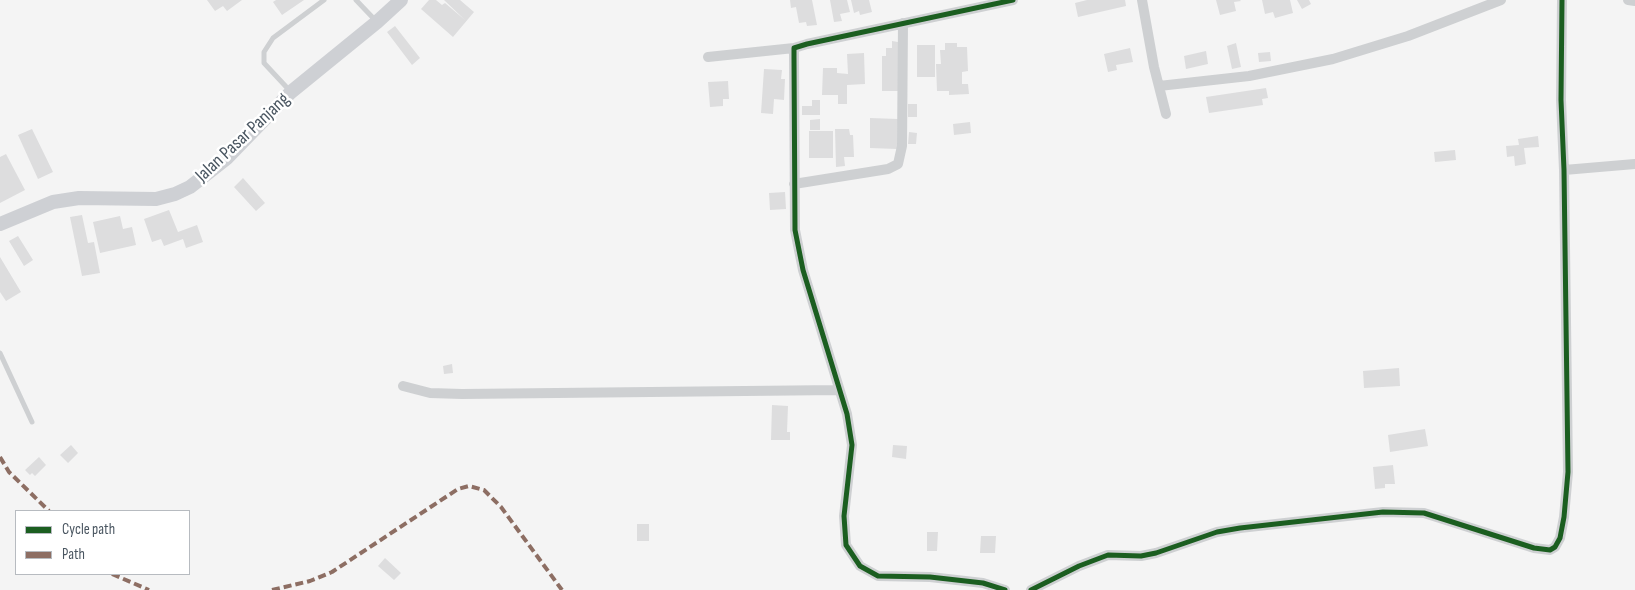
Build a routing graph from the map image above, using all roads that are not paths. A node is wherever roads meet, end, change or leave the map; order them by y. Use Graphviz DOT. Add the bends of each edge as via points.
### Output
graph roads {
  1 [pos="324,0"];
  2 [pos="356,0"];
  3 [pos="401,0"];
  4 [pos="1013,0"];
  5 [pos="1142,0"];
  6 [pos="1501,0"];
  7 [pos="1562,0"];
  8 [pos="1628,0"];
  9 [pos="1635,1"];
  10 [pos="377,22"];
  11 [pos="903,22"];
  12 [pos="794,48"];
  13 [pos="708,57"];
  14 [pos="1159,86"];
  15 [pos="291,92"];
  16 [pos="1166,114"];
  17 [pos="1635,164"];
  18 [pos="1564,170"];
  19 [pos="794,184"];
  20 [pos="0,224"];
  21 [pos="0,353"];
  22 [pos="403,386"];
  23 [pos="839,390"];
  24 [pos="32,422"];
  25 [pos="1005,590"];
  26 [pos="1031,590"];
  1 -- 15 [label="lane" via="273,38 264,52 264,63"];
  2 -- 10 [label="lane"];
  3 -- 10 [label="main road, Jalan Pasar Panjang"];
  4 -- 11 [label="street"];
  5 -- 14 [label="street"];
  6 -- 14 [label="street" via="1408,36 1333,59 1249,76"];
  7 -- 18 [label="street"];
  8 -- 9 [label="street"];
  10 -- 15 [label="main road, Jalan Pasar Panjang"];
  11 -- 12 [label="street"];
  11 -- 19 [label="street" via="902,146 898,164 888,169"];
  12 -- 13 [label="street"];
  12 -- 19 [label="street"];
  14 -- 16 [label="street"];
  15 -- 20 [label="main road, Jalan Pasar Panjang" via="227,158 183,191 156,199 79,198 54,202"];
  17 -- 18 [label="street"];
  18 -- 26 [label="street" via="1568,472 1564,516 1555,547 1550,550 1534,548 1424,513 1384,512 1240,528 1217,532 1156,553 1097,558"];
  19 -- 23 [label="street" via="795,230 802,270"];
  21 -- 24 [label="lane"];
  22 -- 23 [label="street" via="430,393 462,394"];
  23 -- 25 [label="street" via="852,444 844,532 846,545 860,566 878,576 930,577 983,583"];
}
